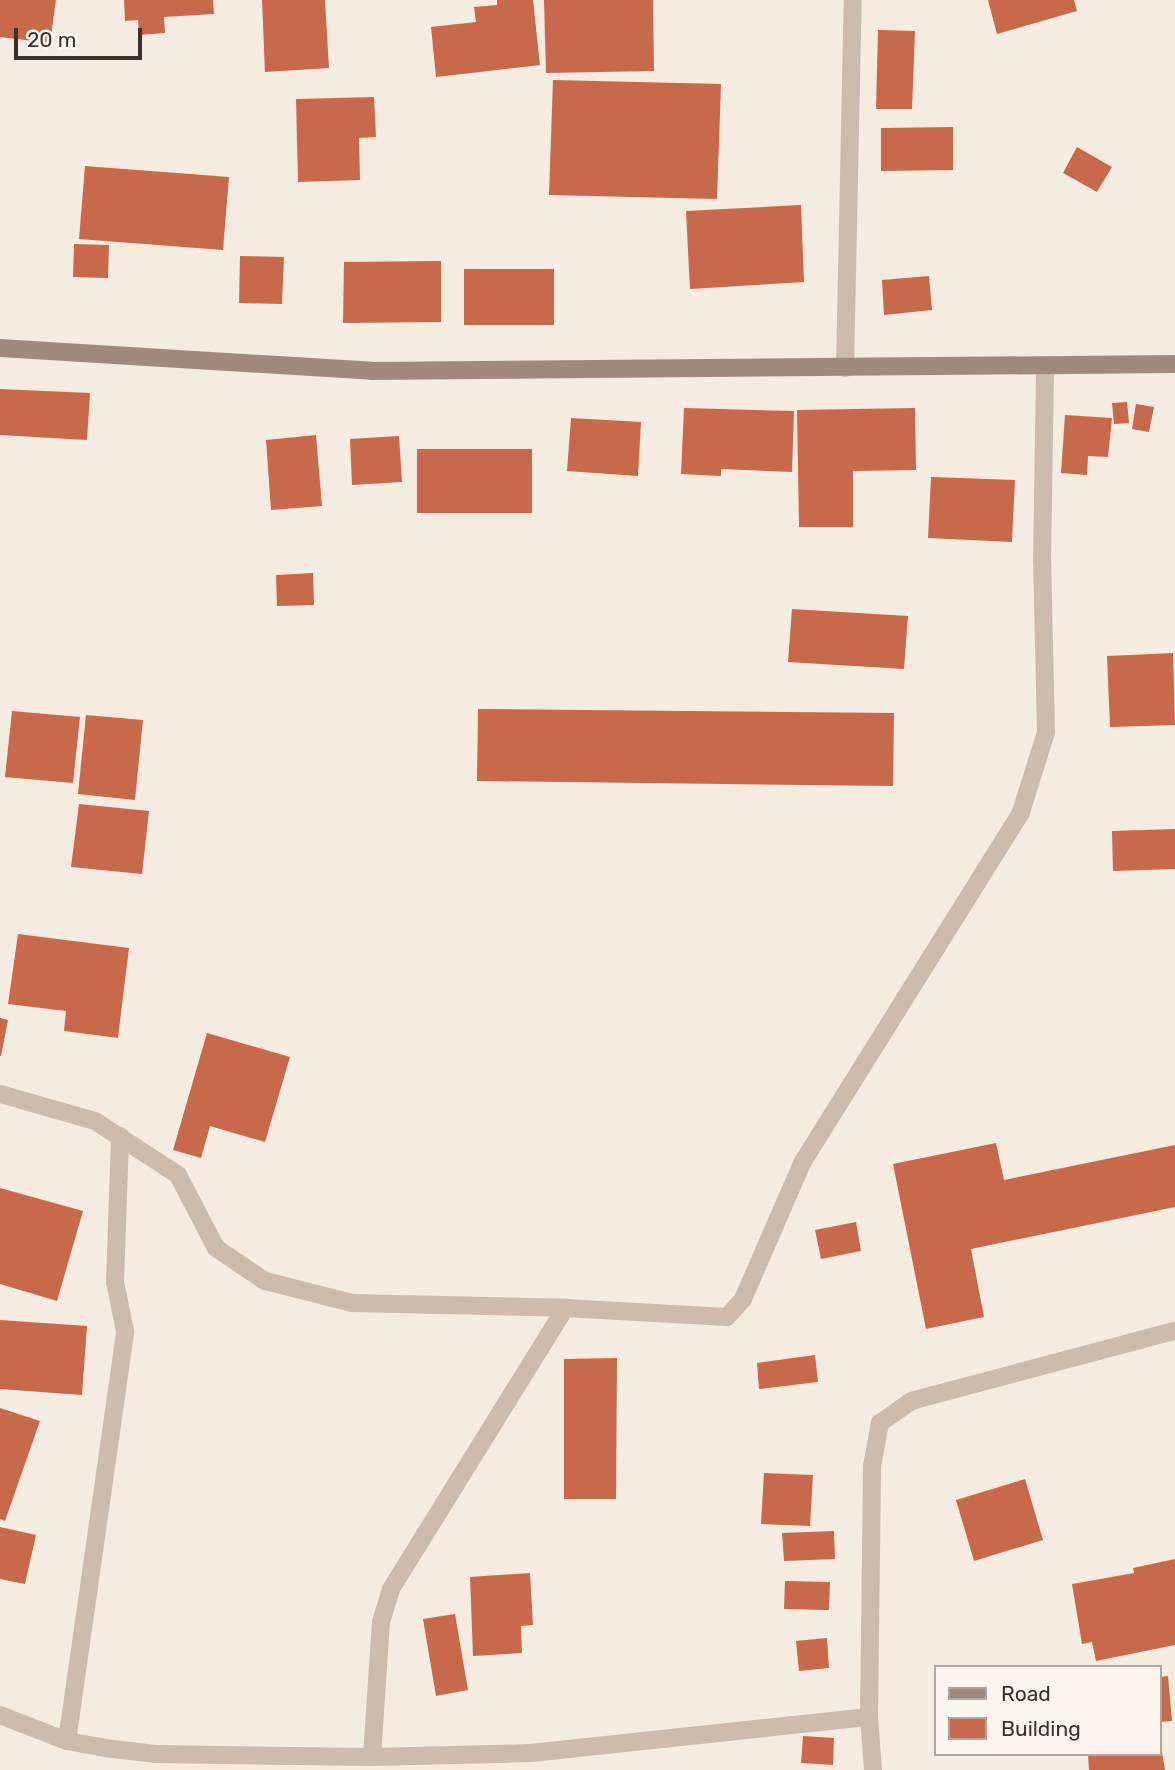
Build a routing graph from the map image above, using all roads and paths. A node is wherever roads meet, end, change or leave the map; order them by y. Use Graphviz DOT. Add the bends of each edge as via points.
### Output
graph roads {
  1 [pos="853,0"];
  2 [pos="0,348"];
  3 [pos="1175,364"];
  4 [pos="1045,366"];
  5 [pos="845,368"];
  6 [pos="0,1094"];
  7 [pos="120,1136"];
  8 [pos="565,1308"];
  9 [pos="1175,1332"];
  10 [pos="0,1715"];
  11 [pos="869,1717"];
  12 [pos="67,1741"];
  13 [pos="372,1757"];
  14 [pos="873,1770"];
  1 -- 5 [label="street"];
  2 -- 5 [label="street" via="372,371"];
  3 -- 4 [label="street"];
  4 -- 5 [label="street"];
  4 -- 8 [label="street" via="1042,562 1046,732 1021,812 802,1163 743,1299 727,1317"];
  6 -- 7 [label="street" via="95,1121"];
  7 -- 8 [label="street" via="178,1175 216,1248 265,1281 352,1303"];
  7 -- 12 [label="street" via="115,1282 125,1331"];
  8 -- 13 [label="street" via="391,1589 381,1622"];
  9 -- 11 [label="street" via="911,1401 880,1423 872,1466"];
  10 -- 12 [label="street"];
  11 -- 13 [label="street" via="531,1753"];
  11 -- 14 [label="street"];
  12 -- 13 [label="street" via="155,1754"];
}
